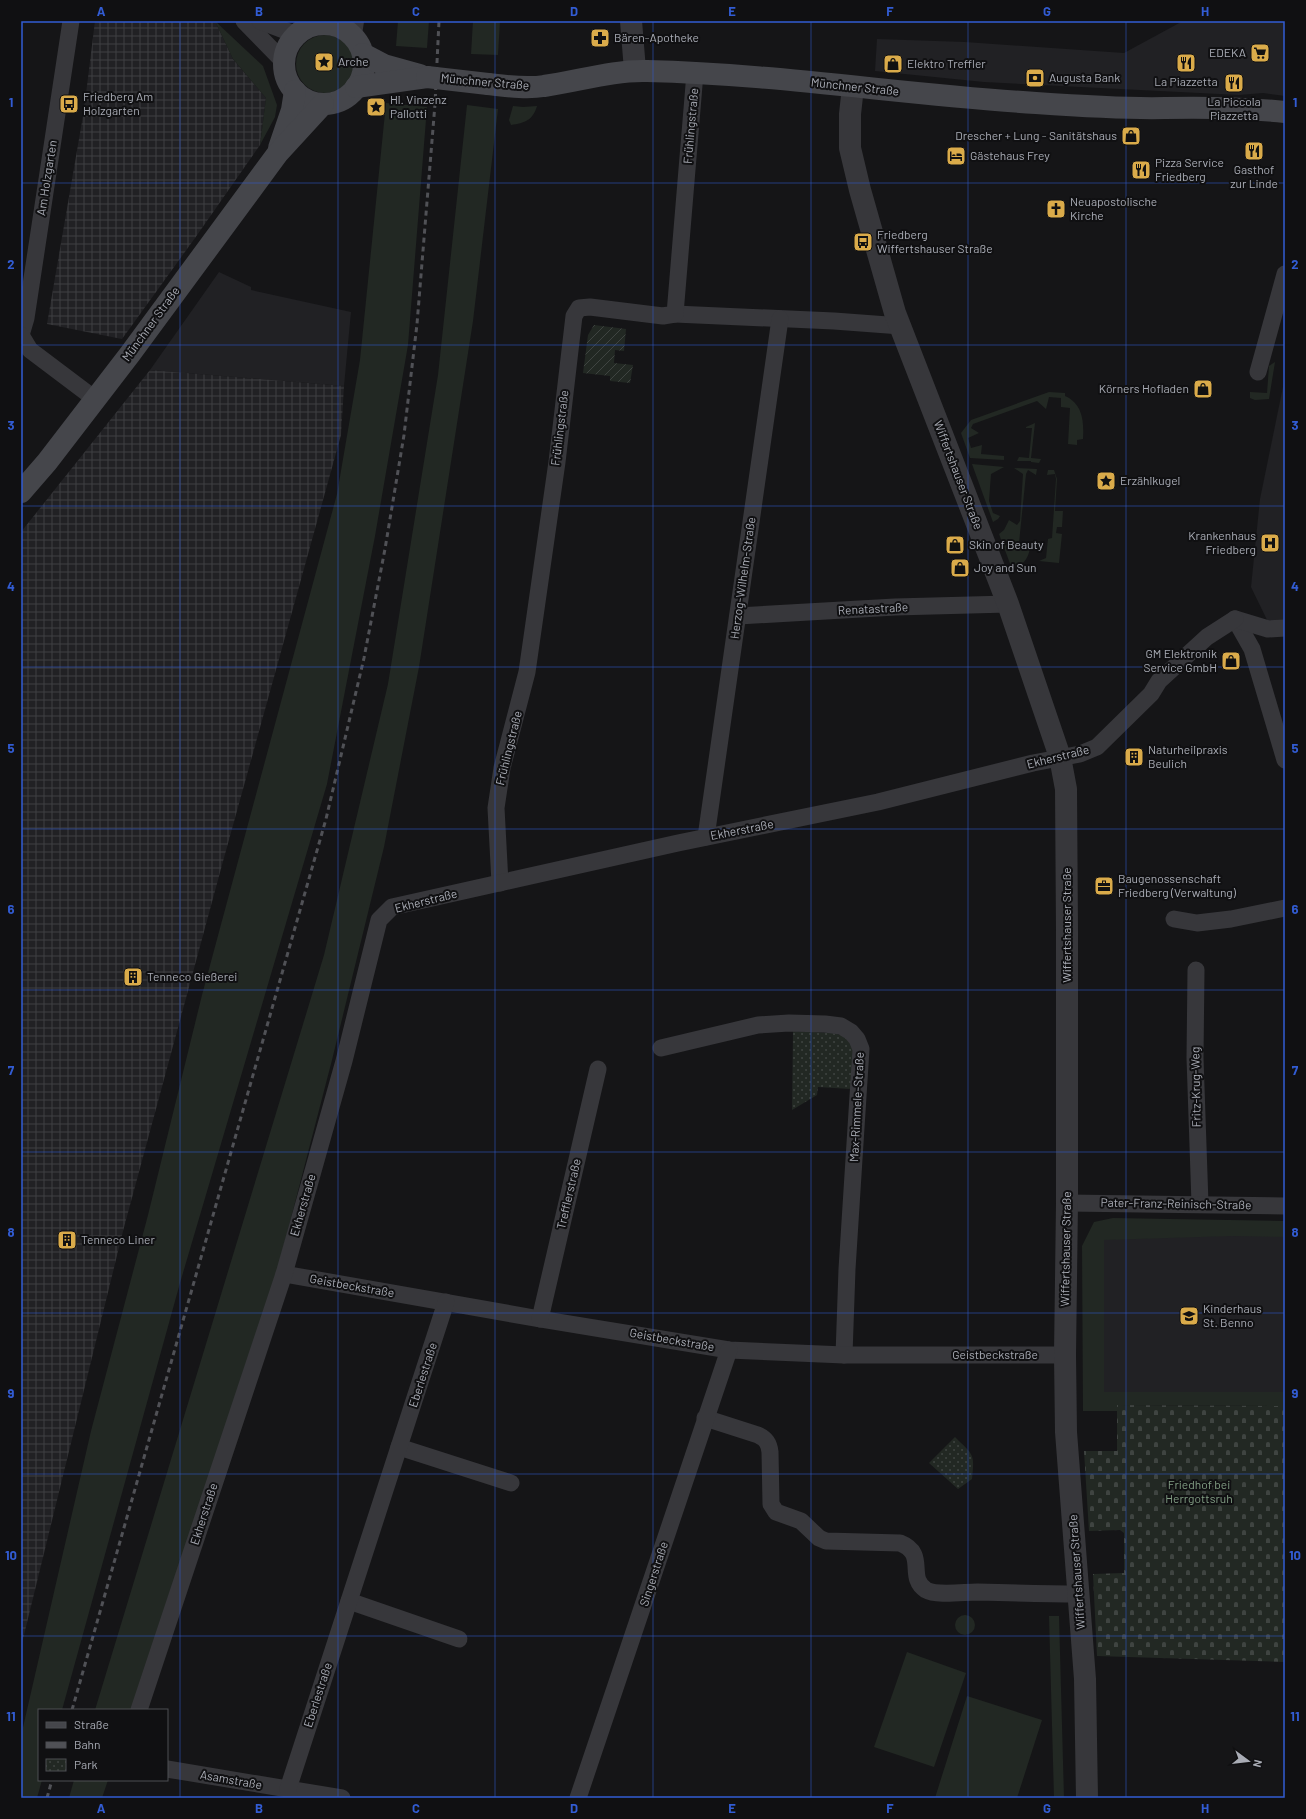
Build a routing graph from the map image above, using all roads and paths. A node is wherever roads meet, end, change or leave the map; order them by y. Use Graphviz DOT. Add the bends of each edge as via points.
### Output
graph roads {
  1 [pos="71,21"];
  2 [pos="244,21"];
  3 [pos="260,21"];
  4 [pos="631,21"];
  5 [pos="323,22"];
  6 [pos="352,28"];
  7 [pos="297,35"];
  8 [pos="363,54"];
  9 [pos="285,63"];
  10 [pos="635,70"];
  11 [pos="695,73"];
  12 [pos="399,76"];
  13 [pos="356,87"];
  14 [pos="853,87"];
  15 [pos="296,91"];
  16 [pos="323,104"];
  17 [pos="1285,112"];
  18 [pos="278,153"];
  19 [pos="1285,274"];
  20 [pos="675,314"];
  21 [pos="780,319"];
  22 [pos="901,326"];
  23 [pos="21,335"];
  24 [pos="1258,372"];
  25 [pos="95,399"];
  26 [pos="21,492"];
  27 [pos="1008,604"];
  28 [pos="738,616"];
  29 [pos="1235,619"];
  30 [pos="1285,628"];
  31 [pos="1060,757"];
  32 [pos="1285,760"];
  33 [pos="706,837"];
  34 [pos="500,883"];
  35 [pos="1285,908"];
  36 [pos="1174,920"];
  37 [pos="1196,970"];
  38 [pos="661,1048"];
  39 [pos="598,1069"];
  40 [pos="1067,1203"];
  41 [pos="1200,1204"];
  42 [pos="1285,1206"];
  43 [pos="284,1274"];
  44 [pos="446,1302"];
  45 [pos="540,1319"];
  46 [pos="729,1350"];
  47 [pos="844,1355"];
  48 [pos="1065,1355"];
  49 [pos="705,1418"];
  50 [pos="399,1447"];
  51 [pos="511,1483"];
  52 [pos="1079,1594"];
  53 [pos="349,1601"];
  54 [pos="460,1639"];
  55 [pos="139,1709"];
  56 [pos="168,1769"];
  57 [pos="288,1789"];
  58 [pos="342,1798"];
  59 [pos="578,1798"];
  60 [pos="1087,1798"];
  1 -- 23 [label="street, Am Holzgarten" via="26,318"];
  2 -- 9 [label="street"];
  3 -- 7 [label="street"];
  4 -- 10 [label="street"];
  5 -- 6 [label="main road"];
  5 -- 7 [label="main road" via="308,27"];
  6 -- 8 [label="main road"];
  7 -- 9 [label="main road" via="290,45"];
  8 -- 12 [label="main road, Münchner Straße"];
  8 -- 13 [label="main road" via="363,71"];
  9 -- 15 [label="main road" via="288,81"];
  10 -- 11 [label="main road, Münchner Straße"];
  10 -- 12 [label="main road, Münchner Straße, bridge" via="542,86 519,87"];
  11 -- 14 [label="main road, Münchner Straße" via="777,78"];
  11 -- 20 [label="street, Frühlingstraße"];
  12 -- 13 [label="main road, Münchner Straße"];
  13 -- 16 [label="main road" via="339,101"];
  14 -- 17 [label="main road, Münchner Straße" via="1036,103"];
  14 -- 22 [label="street, Wiffertshauser Straße" via="850,148 875,243"];
  15 -- 16 [label="main road" via="306,99"];
  15 -- 18 [label="main road, Münchner Straße"];
  16 -- 18 [label="main road, Münchner Straße"];
  18 -- 25 [label="main road, Münchner Straße"];
  19 -- 24 [label="street"];
  20 -- 21 [label="street"];
  20 -- 34 [label="street, Frühlingstraße" via="664,316 590,307 579,308 574,316 557,462 527,672 502,768 497,801"];
  21 -- 22 [label="street"];
  21 -- 28 [label="street, Herzog-Wilhelm-Straße"];
  22 -- 27 [label="street, Wiffertshauser Straße"];
  23 -- 25 [label="street" via="30,350"];
  25 -- 26 [label="main road, Münchner Straße"];
  27 -- 28 [label="street, Renatastraße" via="895,607"];
  27 -- 31 [label="street, Wiffertshauser Straße"];
  28 -- 33 [label="street, Herzog-Wilhelm-Straße"];
  29 -- 30 [label="street" via="1268,629"];
  29 -- 31 [label="street, Ekherstraße" via="1208,637 1159,681 1151,694 1097,747 1080,754"];
  29 -- 32 [label="street" via="1252,649"];
  31 -- 33 [label="street, Ekherstraße" via="878,802"];
  31 -- 40 [label="street, Wiffertshauser Straße" via="1066,789"];
  33 -- 34 [label="street, Ekherstraße"];
  34 -- 43 [label="street, Ekherstraße" via="392,907 379,920 344,1061"];
  35 -- 36 [label="street" via="1197,923"];
  37 -- 41 [label="street, Fritz-Krug-Weg" via="1195,1058"];
  38 -- 47 [label="street, Max-Rimmele-Straße" via="758,1024 841,1026 857,1039 861,1049"];
  39 -- 45 [label="street, Trefflerstraße"];
  40 -- 41 [label="street, Pater-Franz-Reinisch-Straße"];
  40 -- 48 [label="street, Wiffertshauser Straße"];
  41 -- 42 [label="street, Pater-Franz-Reinisch-Straße"];
  43 -- 44 [label="street, Geistbeckstraße"];
  43 -- 55 [label="street, Ekherstraße"];
  44 -- 45 [label="street, Geistbeckstraße"];
  44 -- 50 [label="street, Eberlestraße"];
  45 -- 46 [label="street, Geistbeckstraße"];
  46 -- 47 [label="street, Geistbeckstraße"];
  46 -- 49 [label="street, Singerstraße"];
  47 -- 48 [label="street, Geistbeckstraße"];
  48 -- 52 [label="street, Wiffertshauser Straße" via="1067,1458"];
  49 -- 52 [label="street" via="766,1439 770,1446 771,1504 776,1512 801,1521 819,1538 826,1541 907,1545 917,1561 916,1577 920,1585 928,1591"];
  49 -- 59 [label="street, Singerstraße"];
  50 -- 51 [label="street"];
  50 -- 53 [label="street, Eberlestraße"];
  52 -- 60 [label="street, Wiffertshauser Straße" via="1085,1679"];
  53 -- 54 [label="street"];
  53 -- 57 [label="street, Eberlestraße"];
  56 -- 57 [label="street, Asamstraße"];
  57 -- 58 [label="street, Asamstraße"];
}
